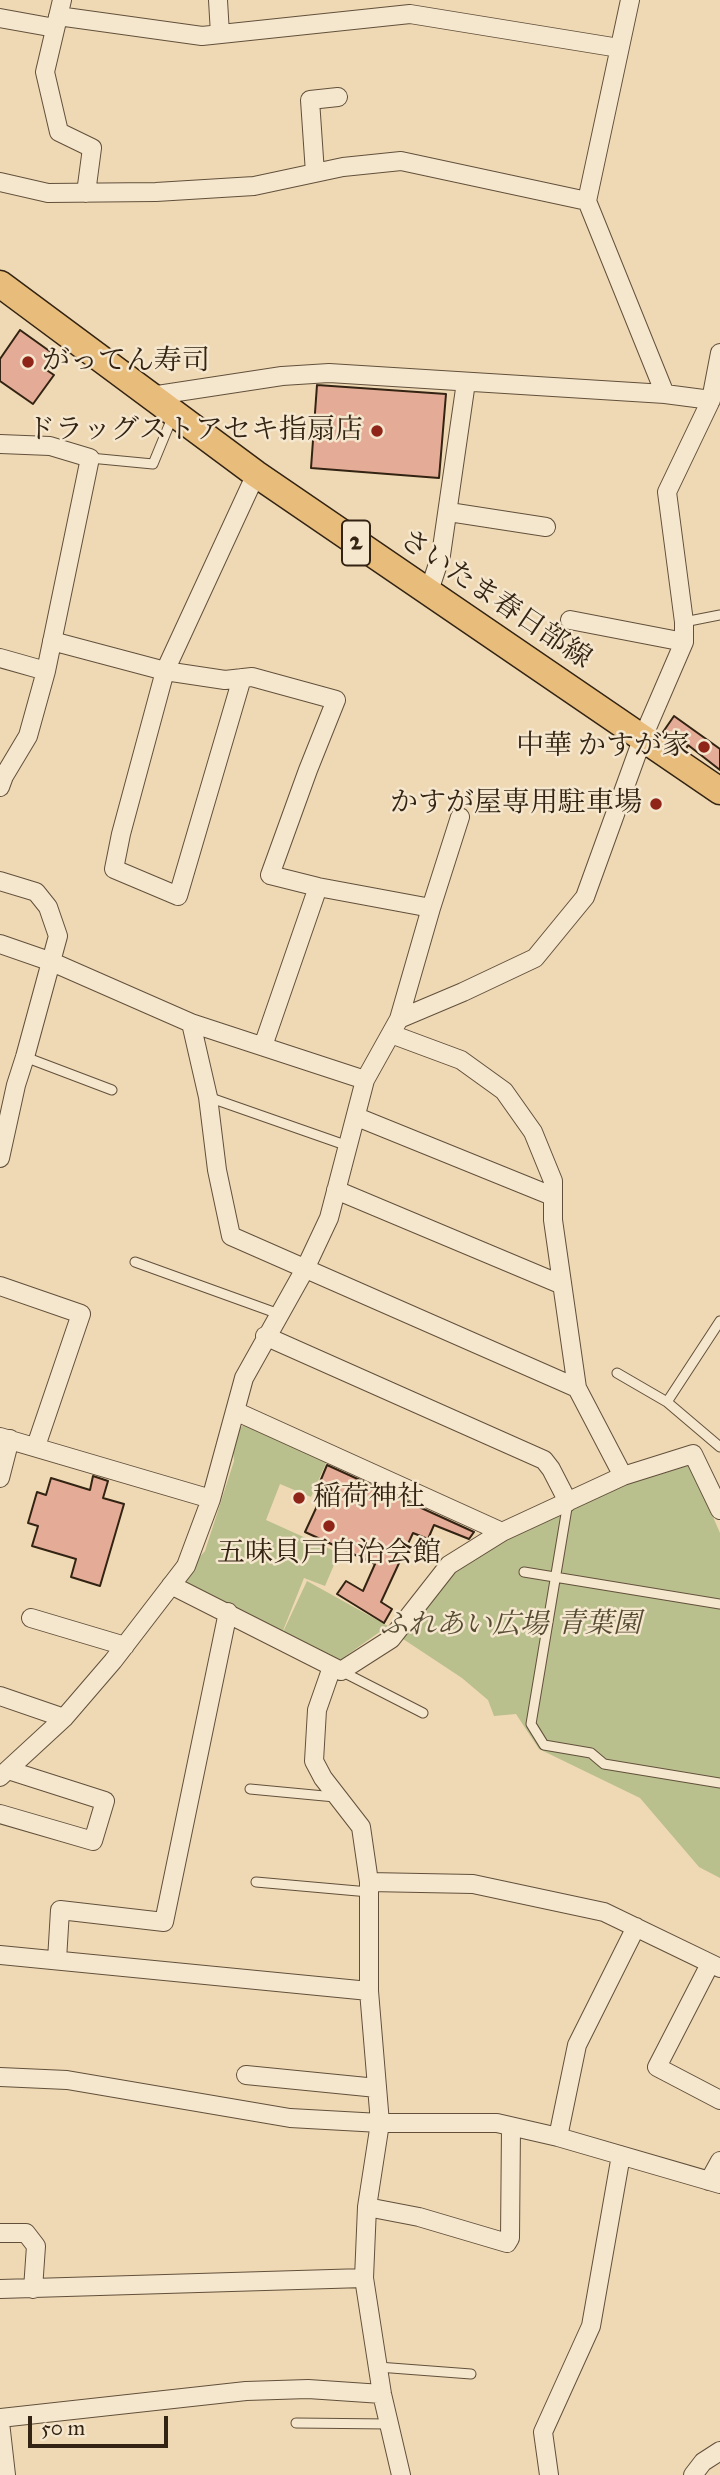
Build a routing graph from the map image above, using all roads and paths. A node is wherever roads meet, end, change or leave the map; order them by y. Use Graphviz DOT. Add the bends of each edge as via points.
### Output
graph roads {
  1 [pos="218,0"];
  2 [pos="629,0"];
  3 [pos="58,15"];
  4 [pos="0,18"];
  5 [pos="220,34"];
  6 [pos="619,48"];
  7 [pos="338,97"];
  8 [pos="315,173"];
  9 [pos="0,182"];
  10 [pos="86,193"];
  11 [pos="587,201"];
  12 [pos="0,284"];
  13 [pos="720,353"];
  14 [pos="466,382"];
  15 [pos="665,394"];
  16 [pos="151,397"];
  17 [pos="711,400"];
  18 [pos="174,414"];
  19 [pos="0,444"];
  20 [pos="90,458"];
  21 [pos="256,474"];
  22 [pos="449,512"];
  23 [pos="546,527"];
  24 [pos="428,594"];
  25 [pos="720,615"];
  26 [pos="570,620"];
  27 [pos="684,622"];
  28 [pos="52,641"];
  29 [pos="684,642"];
  30 [pos="0,657"];
  31 [pos="46,671"];
  32 [pos="165,671"];
  33 [pos="242,678"];
  34 [pos="643,737"];
  35 [pos="0,787"];
  36 [pos="720,791"];
  37 [pos="460,817"];
  38 [pos="0,881"];
  39 [pos="318,887"];
  40 [pos="431,908"];
  41 [pos="0,944"];
  42 [pos="52,962"];
  43 [pos="191,1023"];
  44 [pos="395,1027"];
  45 [pos="262,1046"];
  46 [pos="25,1057"];
  47 [pos="365,1080"];
  48 [pos="8,1081"];
  49 [pos="112,1090"];
  50 [pos="208,1097"];
  51 [pos="357,1116"];
  52 [pos="348,1146"];
  53 [pos="0,1157"];
  54 [pos="337,1190"];
  55 [pos="552,1196"];
  56 [pos="135,1262"];
  57 [pos="305,1269"];
  58 [pos="560,1284"];
  59 [pos="0,1286"];
  60 [pos="279,1314"];
  61 [pos="720,1321"];
  62 [pos="265,1336"];
  63 [pos="617,1373"];
  64 [pos="577,1388"];
  65 [pos="667,1402"];
  66 [pos="235,1411"];
  67 [pos="5,1438"];
  68 [pos="36,1446"];
  69 [pos="720,1447"];
  70 [pos="623,1476"];
  71 [pos="0,1478"];
  72 [pos="211,1499"];
  73 [pos="568,1502"];
  74 [pos="720,1510"];
  75 [pos="502,1532"];
  76 [pos="524,1572"];
  77 [pos="555,1577"];
  78 [pos="172,1585"];
  79 [pos="720,1604"];
  80 [pos="228,1612"];
  81 [pos="31,1618"];
  82 [pos="125,1646"];
  83 [pos="336,1669"];
  84 [pos="0,1696"];
  85 [pos="423,1713"];
  86 [pos="64,1718"];
  87 [pos="4,1773"];
  88 [pos="720,1783"];
  89 [pos="250,1789"];
  90 [pos="337,1797"];
  91 [pos="0,1814"];
  92 [pos="256,1882"];
  93 [pos="369,1887"];
  94 [pos="636,1927"];
  95 [pos="0,1955"];
  96 [pos="57,1960"];
  97 [pos="715,1966"];
  98 [pos="369,1991"];
  99 [pos="246,2075"];
  100 [pos="0,2077"];
  101 [pos="377,2088"];
  102 [pos="720,2100"];
  103 [pos="380,2123"];
  104 [pos="511,2127"];
  105 [pos="558,2137"];
  106 [pos="621,2155"];
  107 [pos="720,2161"];
  108 [pos="715,2183"];
  109 [pos="367,2207"];
  110 [pos="0,2233"];
  111 [pos="364,2278"];
  112 [pos="33,2289"];
  113 [pos="0,2290"];
  114 [pos="378,2367"];
  115 [pos="471,2374"];
  116 [pos="382,2394"];
  117 [pos="0,2420"];
  118 [pos="296,2423"];
  119 [pos="389,2424"];
  120 [pos="720,2451"];
  121 [pos="6,2475"];
  122 [pos="401,2475"];
  123 [pos="549,2475"];
  124 [pos="693,2475"];
  1 -- 5 [label="street"];
  2 -- 6 [label="street"];
  3 -- 4 [label="street"];
  3 -- 5 [label="street" via="202,36"];
  3 -- 10 [label="street" via="46,72 59,132 92,148"];
  5 -- 6 [label="street" via="410,14"];
  6 -- 11 [label="street"];
  7 -- 8 [label="street" via="310,100"];
  8 -- 10 [label="street" via="254,187"];
  8 -- 11 [label="street" via="401,161"];
  9 -- 10 [label="street" via="48,193"];
  11 -- 15 [label="street"];
  12 -- 16 [label="main road, さいたま春日部線 / 2"];
  13 -- 17 [label="street"];
  14 -- 15 [label="street"];
  14 -- 16 [label="street" via="329,373"];
  14 -- 22 [label="street"];
  15 -- 17 [label="street"];
  16 -- 18 [label="main road, さいたま春日部線 / 2"];
  17 -- 27 [label="street" via="667,492"];
  18 -- 20 [label="lane" via="153,464"];
  18 -- 21 [label="main road, さいたま春日部線 / 2"];
  19 -- 20 [label="street" via="50,446"];
  20 -- 28 [label="street"];
  21 -- 24 [label="main road, さいたま春日部線 / 2"];
  21 -- 32 [label="street"];
  22 -- 23 [label="street"];
  22 -- 24 [label="street"];
  24 -- 34 [label="main road, さいたま春日部線 / 2"];
  25 -- 27 [label="lane"];
  26 -- 29 [label="street"];
  27 -- 29 [label="street"];
  28 -- 31 [label="street"];
  28 -- 32 [label="street"];
  29 -- 34 [label="street"];
  30 -- 31 [label="street"];
  31 -- 35 [label="street" via="28,736"];
  32 -- 33 [label="street" via="225,680"];
  32 -- 33 [label="street" via="114,869 178,895"];
  33 -- 39 [label="street" via="336,700 270,875"];
  34 -- 36 [label="main road, さいたま春日部線 / 2"];
  34 -- 44 [label="street" via="585,897 535,958"];
  37 -- 40 [label="street"];
  38 -- 42 [label="street" via="36,892 48,906 58,936"];
  39 -- 40 [label="street"];
  39 -- 45 [label="street"];
  40 -- 44 [label="street"];
  41 -- 42 [label="street"];
  42 -- 43 [label="street"];
  42 -- 46 [label="street"];
  43 -- 45 [label="street"];
  43 -- 50 [label="street"];
  44 -- 47 [label="street"];
  44 -- 55 [label="street" via="461,1060 504,1091 533,1132 553,1181"];
  45 -- 47 [label="street"];
  46 -- 48 [label="street"];
  46 -- 49 [label="lane"];
  47 -- 51 [label="street"];
  48 -- 53 [label="street"];
  50 -- 52 [label="lane"];
  50 -- 57 [label="street" via="230,1236"];
  51 -- 52 [label="street"];
  51 -- 55 [label="street"];
  52 -- 54 [label="street"];
  54 -- 57 [label="street"];
  54 -- 58 [label="street"];
  55 -- 58 [label="street"];
  56 -- 60 [label="lane"];
  57 -- 60 [label="street"];
  57 -- 64 [label="street"];
  58 -- 64 [label="street"];
  59 -- 68 [label="street" via="81,1314"];
  60 -- 62 [label="street"];
  61 -- 65 [label="lane"];
  62 -- 66 [label="street" via="244,1378"];
  62 -- 73 [label="street" via="544,1460"];
  63 -- 65 [label="lane"];
  64 -- 70 [label="street"];
  65 -- 69 [label="lane"];
  66 -- 72 [label="street"];
  66 -- 75 [label="street"];
  67 -- 68 [label="street"];
  67 -- 71 [label="street"];
  68 -- 72 [label="street"];
  70 -- 73 [label="street"];
  70 -- 74 [label="street" via="693,1454"];
  72 -- 78 [label="street" via="186,1566"];
  73 -- 75 [label="street"];
  73 -- 77 [label="lane"];
  75 -- 83 [label="street" via="449,1565 391,1639"];
  76 -- 77 [label="lane"];
  77 -- 79 [label="lane"];
  77 -- 88 [label="lane" via="531,1724 544,1745 591,1753 604,1764"];
  78 -- 80 [label="street"];
  78 -- 82 [label="street"];
  80 -- 83 [label="street"];
  80 -- 96 [label="street" via="164,1922 60,1910"];
  81 -- 82 [label="street"];
  82 -- 86 [label="street"];
  83 -- 85 [label="lane"];
  83 -- 90 [label="street" via="317,1710 314,1761"];
  84 -- 86 [label="street"];
  86 -- 87 [label="street"];
  87 -- 91 [label="street" via="105,1801 93,1841"];
  89 -- 90 [label="lane"];
  90 -- 93 [label="street" via="361,1827"];
  92 -- 93 [label="lane"];
  93 -- 94 [label="street" via="473,1884 604,1912"];
  93 -- 98 [label="street"];
  94 -- 97 [label="street"];
  94 -- 105 [label="street" via="577,2045"];
  95 -- 96 [label="street"];
  96 -- 98 [label="street"];
  97 -- 102 [label="street" via="657,2067"];
  98 -- 101 [label="street"];
  99 -- 101 [label="street"];
  100 -- 103 [label="street" via="67,2080 290,2118"];
  101 -- 103 [label="street"];
  103 -- 104 [label="street" via="497,2123"];
  103 -- 109 [label="street"];
  104 -- 105 [label="street"];
  104 -- 109 [label="street" via="507,2244 419,2217"];
  105 -- 106 [label="street"];
  106 -- 108 [label="street"];
  106 -- 123 [label="street" via="591,2326 542,2432"];
  107 -- 108 [label="street"];
  109 -- 111 [label="street"];
  110 -- 112 [label="street" via="26,2233 36,2246"];
  111 -- 112 [label="street"];
  111 -- 114 [label="street"];
  112 -- 113 [label="street"];
  114 -- 115 [label="lane"];
  114 -- 116 [label="street"];
  116 -- 117 [label="street" via="308,2389 246,2392"];
  116 -- 119 [label="street"];
  117 -- 121 [label="street"];
  118 -- 119 [label="lane"];
  119 -- 122 [label="street"];
  120 -- 124 [label="street"];
}
